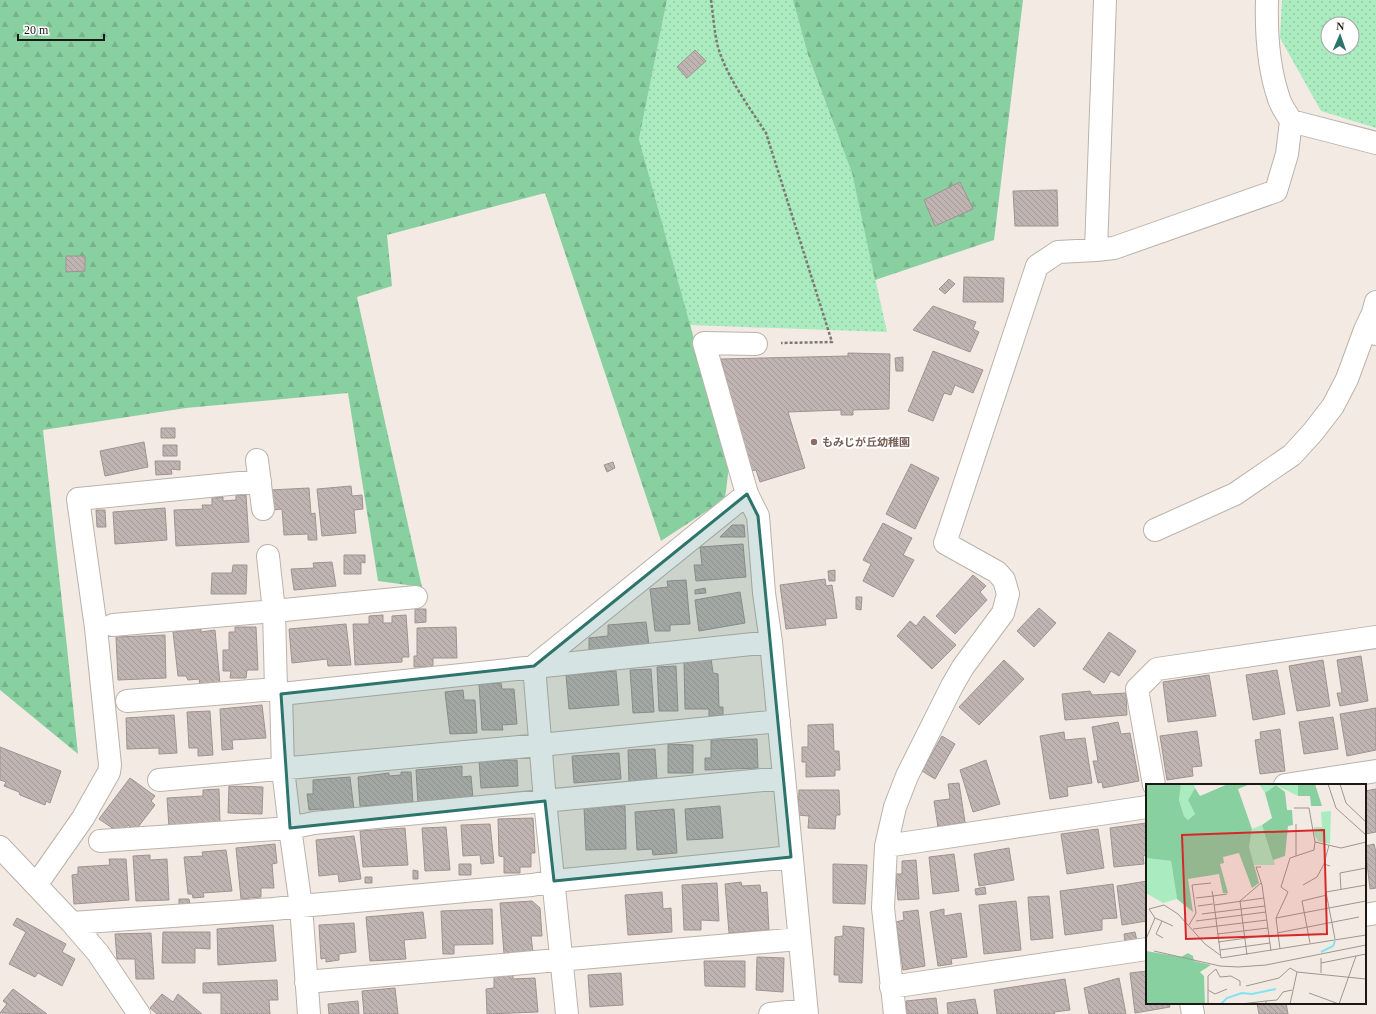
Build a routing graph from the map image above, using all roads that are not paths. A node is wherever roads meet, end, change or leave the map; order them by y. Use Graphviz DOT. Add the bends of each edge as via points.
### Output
graph roads {
  1 [pos="1105,0"];
  2 [pos="1267,0"];
  3 [pos="1291,121"];
  4 [pos="1376,142"];
  5 [pos="1096,250"];
  6 [pos="1376,302"];
  7 [pos="1371,332"];
  8 [pos="756,344"];
  9 [pos="257,460"];
  10 [pos="260,481"];
  11 [pos="747,494"];
  12 [pos="263,509"];
  13 [pos="1155,530"];
  14 [pos="268,556"];
  15 [pos="416,597"];
  16 [pos="274,611"];
  17 [pos="113,625"];
  18 [pos="1376,637"];
  19 [pos="771,642"];
  20 [pos="534,666"];
  21 [pos="278,691"];
  22 [pos="127,701"];
  23 [pos="779,721"];
  24 [pos="540,745"];
  25 [pos="283,769"];
  26 [pos="1376,771"];
  27 [pos="784,778"];
  28 [pos="159,780"];
  29 [pos="1154,784"];
  30 [pos="1292,784"];
  31 [pos="545,801"];
  32 [pos="1146,807"];
  33 [pos="290,828"];
  34 [pos="100,842"];
  35 [pos="886,846"];
  36 [pos="0,847"];
  37 [pos="792,857"];
  38 [pos="554,881"];
  39 [pos="36,885"];
  40 [pos="301,906"];
  41 [pos="1376,913"];
  42 [pos="1366,915"];
  43 [pos="72,923"];
  44 [pos="799,939"];
  45 [pos="1146,950"];
  46 [pos="561,960"];
  47 [pos="306,982"];
  48 [pos="891,987"];
  49 [pos="1191,1004"];
  50 [pos="806,1012"];
  51 [pos="139,1014"];
  52 [pos="309,1014"];
  53 [pos="567,1014"];
  54 [pos="770,1014"];
  55 [pos="895,1014"];
  56 [pos="1193,1014"];
  1 -- 5 [label="street"];
  2 -- 3 [label="street" via="1266,26 1270,58 1279,100"];
  3 -- 4 [label="street"];
  3 -- 5 [label="street" via="1287,154 1276,192 1114,248"];
  5 -- 35 [label="street" via="1058,252 1037,266 945,543 997,572 1004,580 1008,594 1003,613 952,686 910,769 895,807"];
  6 -- 7 [label="street"];
  7 -- 13 [label="street" via="1333,406 1314,432 1292,455 1235,494"];
  8 -- 11 [label="street" via="704,343"];
  9 -- 10 [label="street"];
  10 -- 12 [label="street"];
  10 -- 39 [label="street" via="78,498 96,628 110,765 109,772 84,818"];
  11 -- 19 [label="street" via="758,516"];
  11 -- 20 [label="street"];
  14 -- 16 [label="street"];
  15 -- 16 [label="street"];
  16 -- 17 [label="street"];
  16 -- 21 [label="street"];
  18 -- 29 [label="street" via="1157,669 1137,689"];
  19 -- 20 [label="street"];
  19 -- 23 [label="street"];
  20 -- 21 [label="street"];
  20 -- 24 [label="street"];
  21 -- 22 [label="street"];
  21 -- 25 [label="street"];
  23 -- 24 [label="street"];
  23 -- 27 [label="street"];
  24 -- 25 [label="street"];
  24 -- 31 [label="street"];
  25 -- 28 [label="street"];
  25 -- 33 [label="street"];
  26 -- 30 [label="street"];
  27 -- 31 [label="street"];
  27 -- 37 [label="street"];
  31 -- 33 [label="street" via="314,823"];
  31 -- 38 [label="street"];
  32 -- 35 [label="street"];
  33 -- 34 [label="street"];
  33 -- 40 [label="street"];
  35 -- 48 [label="street" via="883,908"];
  36 -- 39 [label="street"];
  37 -- 38 [label="street"];
  37 -- 44 [label="street"];
  38 -- 40 [label="street"];
  38 -- 46 [label="street"];
  39 -- 43 [label="street"];
  40 -- 43 [label="street"];
  40 -- 47 [label="street"];
  41 -- 42 [label="street"];
  43 -- 51 [label="street" via="98,953"];
  44 -- 46 [label="street"];
  44 -- 50 [label="street"];
  45 -- 48 [label="street"];
  46 -- 47 [label="street"];
  46 -- 53 [label="street"];
  47 -- 52 [label="street"];
  48 -- 55 [label="street"];
  49 -- 56 [label="street"];
  50 -- 54 [label="street"];
}
